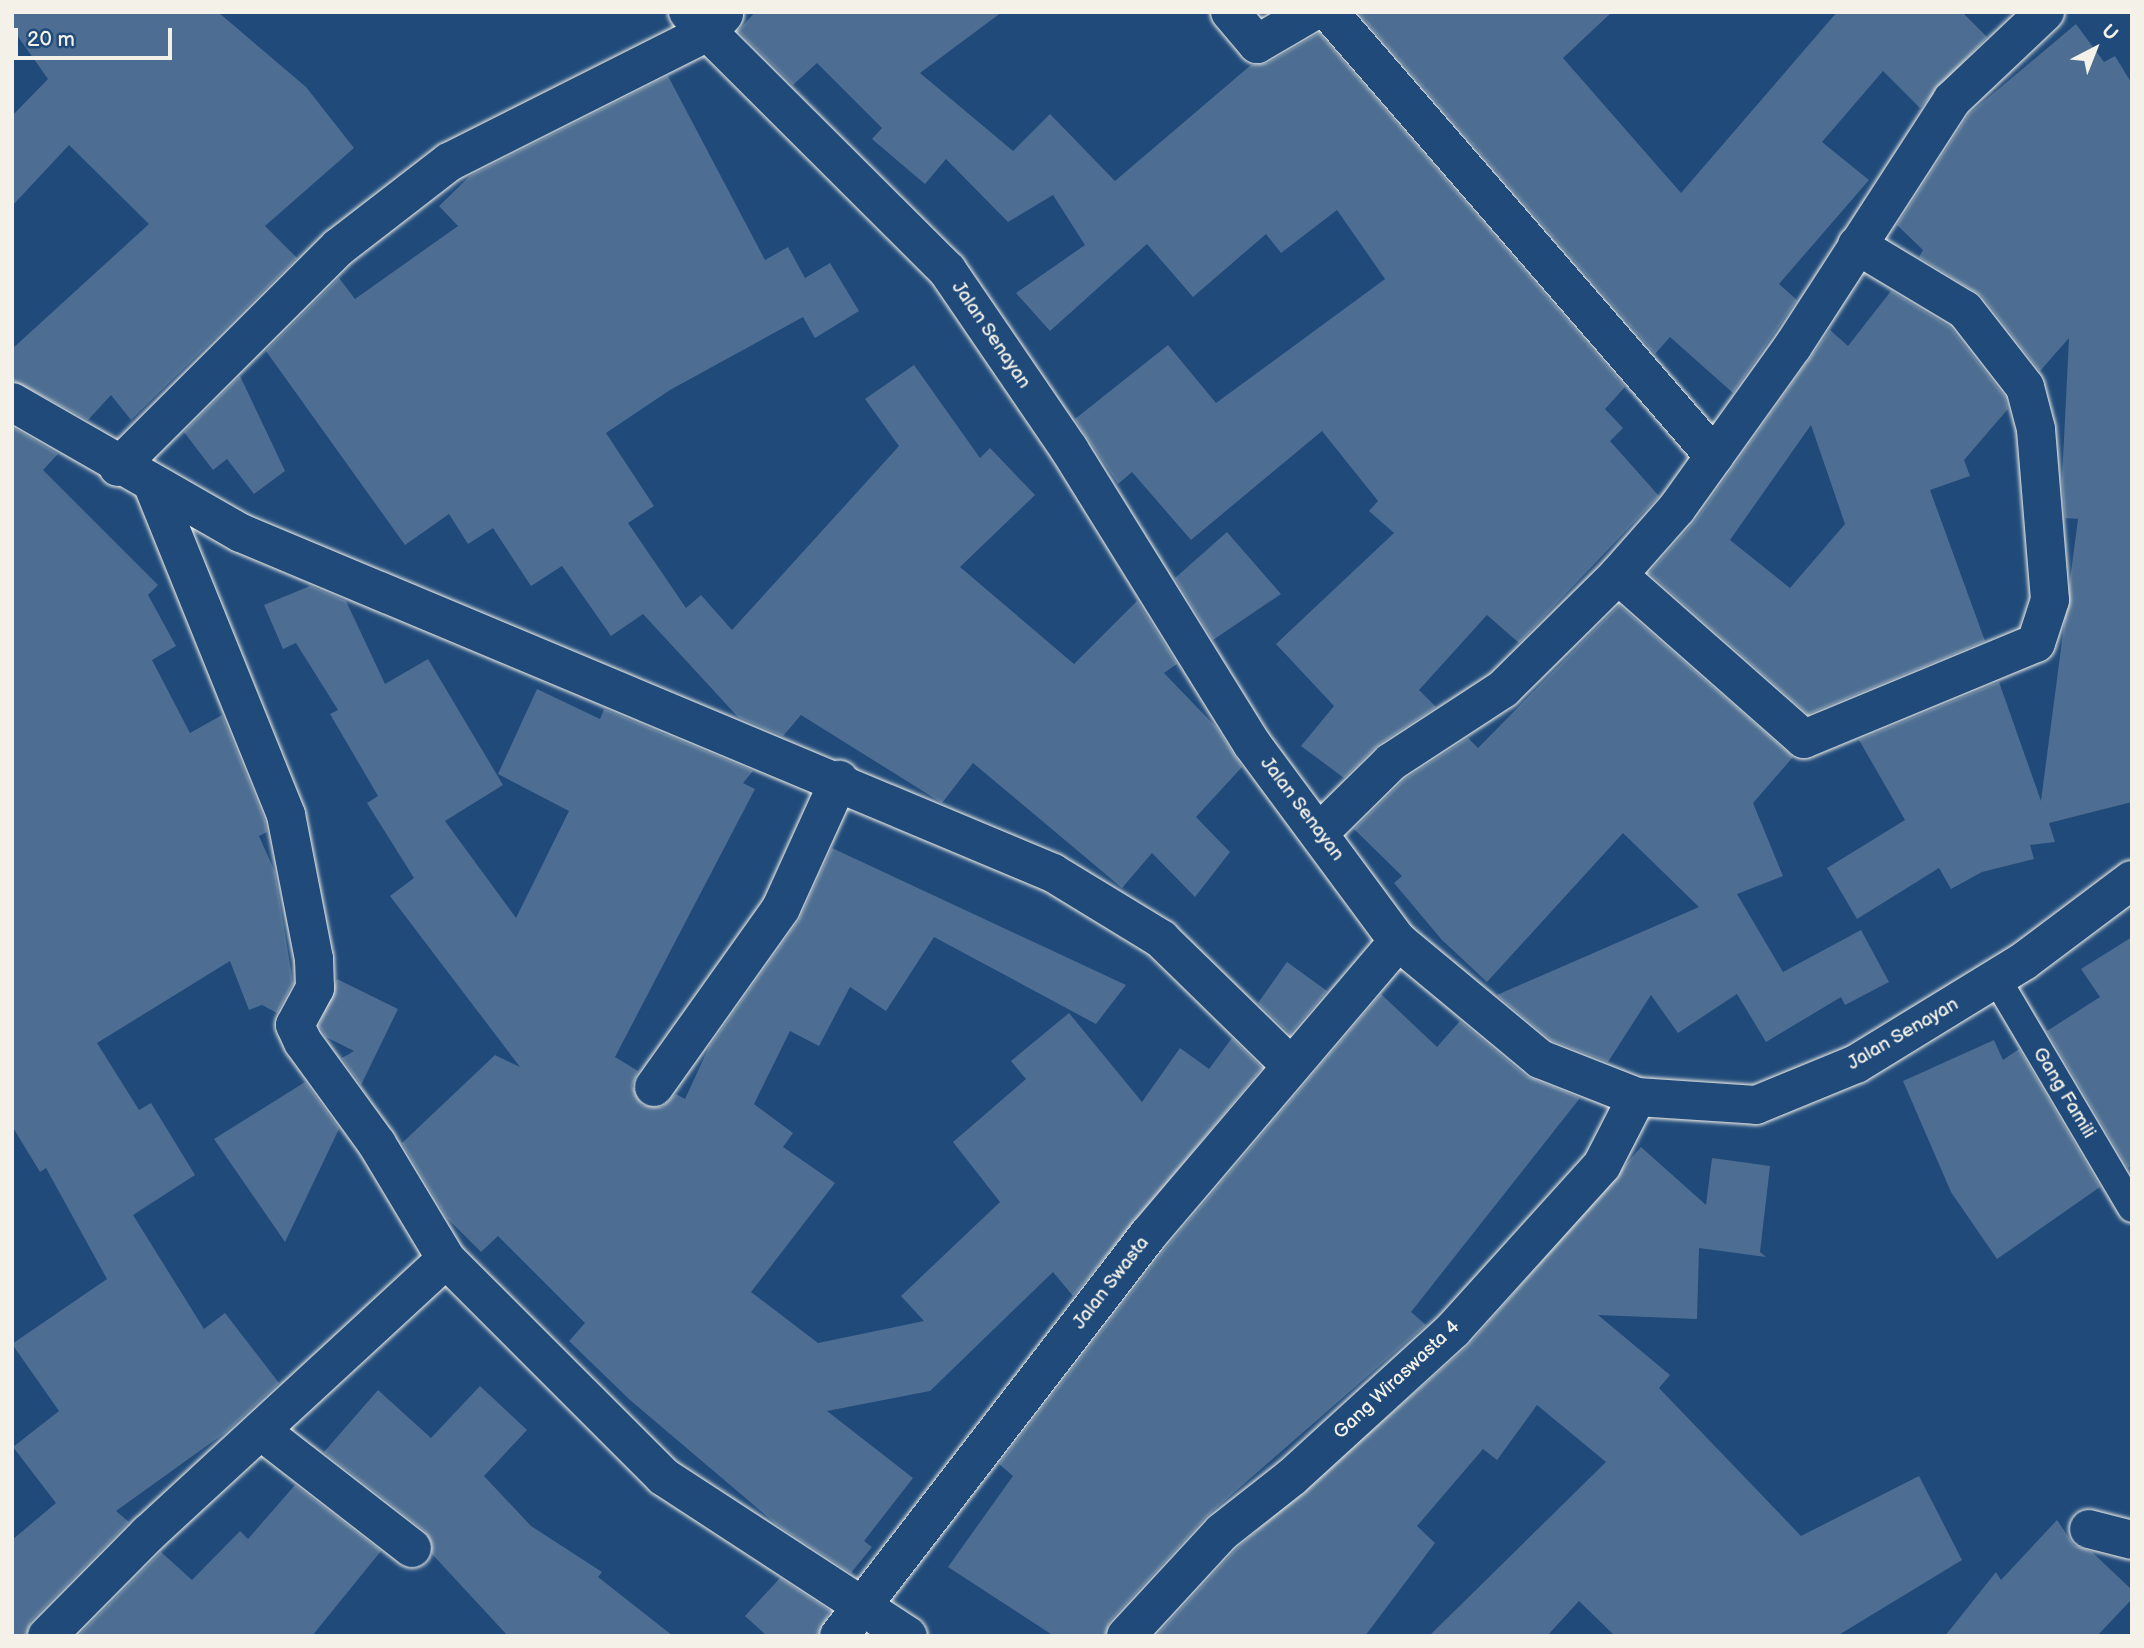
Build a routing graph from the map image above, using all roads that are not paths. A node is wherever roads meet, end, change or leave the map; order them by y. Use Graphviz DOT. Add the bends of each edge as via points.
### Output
graph roads {
  1 [pos="1230,12"];
  2 [pos="1312,12"];
  3 [pos="1329,12"];
  4 [pos="2045,12"];
  5 [pos="707,19"];
  6 [pos="1857,246"];
  7 [pos="12,402"];
  8 [pos="1713,456"];
  9 [pos="118,467"];
  10 [pos="154,488"];
  11 [pos="1618,575"];
  12 [pos="839,780"];
  13 [pos="1321,831"];
  14 [pos="2132,880"];
  15 [pos="1398,941"];
  16 [pos="1996,978"];
  17 [pos="1290,1065"];
  18 [pos="654,1087"];
  19 [pos="1637,1097"];
  20 [pos="2132,1208"];
  21 [pos="446,1259"];
  22 [pos="261,1431"];
  23 [pos="2089,1529"];
  24 [pos="2132,1540"];
  25 [pos="412,1548"];
  26 [pos="850,1622"];
  27 [pos="47,1636"];
  28 [pos="908,1636"];
  29 [pos="1126,1636"];
  1 -- 2 [label="street" via="1258,44"];
  3 -- 8 [label="street"];
  4 -- 6 [label="street" via="1952,100"];
  5 -- 9 [label="street" via="449,162 339,247"];
  5 -- 13 [label="street, Jalan Senayan" via="947,270 1069,449 1252,744"];
  6 -- 8 [label="street"];
  6 -- 11 [label="street" via="1965,310 2025,387 2036,429 2050,600 2036,643 1804,739"];
  7 -- 9 [label="street"];
  8 -- 11 [label="street"];
  9 -- 10 [label="street"];
  10 -- 12 [label="street" via="241,533"];
  10 -- 21 [label="street" via="286,815 314,959 314,988 295,1025 298,1033"];
  11 -- 13 [label="street" via="1503,689 1391,762"];
  12 -- 17 [label="street" via="1053,873 1161,939"];
  12 -- 18 [label="street" via="781,908"];
  13 -- 15 [label="street, Jalan Senayan"];
  14 -- 16 [label="street, Jalan Senayan"];
  15 -- 17 [label="street, Jalan Swasta"];
  15 -- 19 [label="street, Jalan Senayan" via="1540,1059"];
  16 -- 19 [label="street, Jalan Senayan" via="1856,1064 1756,1105"];
  16 -- 20 [label="lane, Gang Famili"];
  17 -- 26 [label="street, Jalan Swasta" via="1148,1235"];
  19 -- 29 [label="street, Gang Wiraswasta 4" via="1602,1165 1453,1330 1293,1477 1222,1532"];
  21 -- 22 [label="street"];
  21 -- 26 [label="street" via="664,1477"];
  22 -- 25 [label="street"];
  22 -- 27 [label="street"];
  23 -- 24 [label="street"];
  26 -- 28 [label="street"];
}
